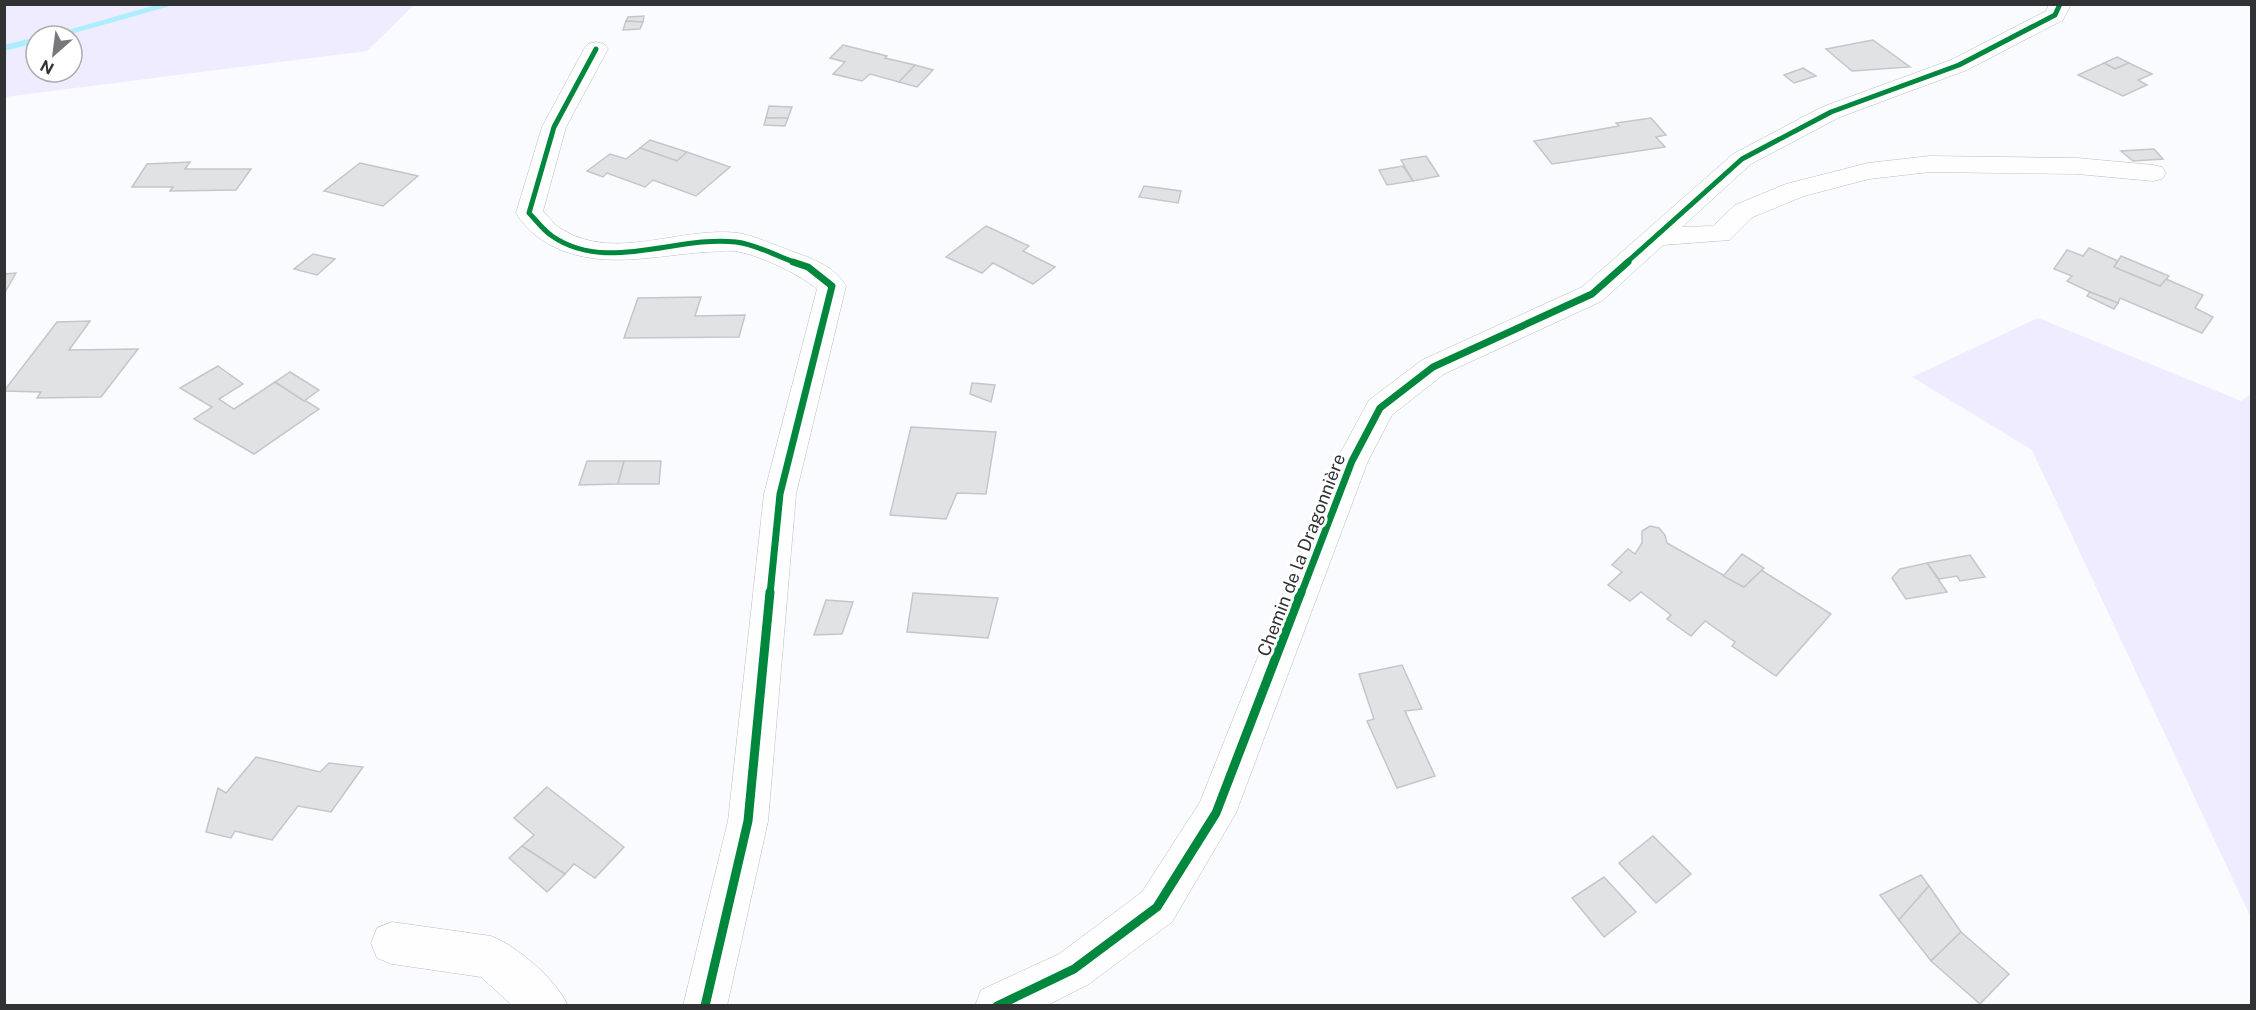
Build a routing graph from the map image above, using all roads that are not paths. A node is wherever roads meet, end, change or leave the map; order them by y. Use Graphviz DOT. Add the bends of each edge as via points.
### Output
graph roads {
  1 [pos="2060,4"];
  2 [pos="596,50"];
  3 [pos="2153,173"];
  4 [pos="1656,237"];
  5 [pos="392,942"];
  6 [pos="546,1005"];
  7 [pos="705,1005"];
  8 [pos="997,1005"];
  1 -- 4 [label="street, Chemin de la Dragonnière" via="2055,15 1959,65 1831,112 1742,159"];
  2 -- 7 [label="street" via="554,127 529,213 552,236 589,251 631,252 737,242 808,267 832,286 780,494 748,820"];
  3 -- 4 [label="street" via="2078,166 1930,164 1868,171 1795,190 1744,211 1720,234"];
  4 -- 8 [label="street, Chemin de la Dragonnière" via="1592,294 1433,367 1380,408 1352,462 1216,813 1157,907 1074,969"];
  5 -- 6 [label="street" via="491,957"];
}
